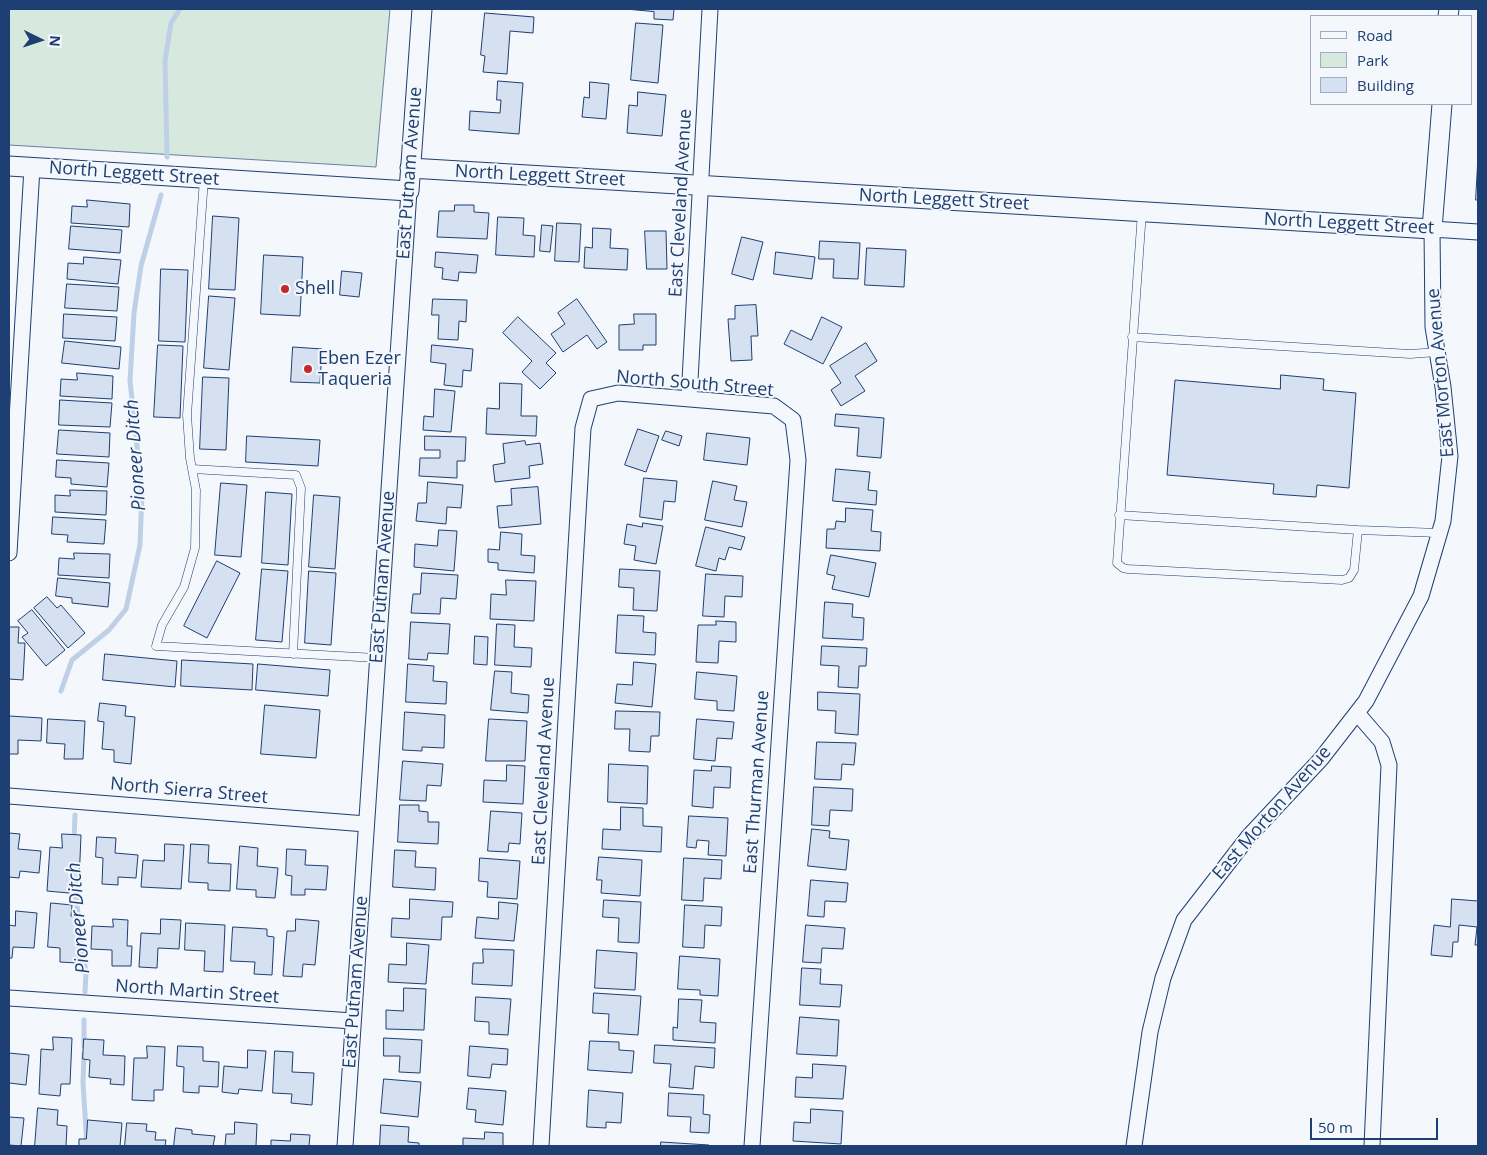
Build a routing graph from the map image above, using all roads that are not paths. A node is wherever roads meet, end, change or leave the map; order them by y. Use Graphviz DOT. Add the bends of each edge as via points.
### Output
graph roads {
  1 [pos="422,9"];
  2 [pos="710,9"];
  3 [pos="1442,105"];
  4 [pos="9,166"];
  5 [pos="32,168"];
  6 [pos="410,168"];
  7 [pos="204,178"];
  8 [pos="701,186"];
  9 [pos="409,191"];
  10 [pos="1142,212"];
  11 [pos="1432,229"];
  12 [pos="1478,232"];
  13 [pos="1132,337"];
  14 [pos="1437,352"];
  15 [pos="590,399"];
  16 [pos="689,399"];
  17 [pos="793,420"];
  18 [pos="192,468"];
  19 [pos="1120,515"];
  20 [pos="1358,530"];
  21 [pos="1439,533"];
  22 [pos="9,553"];
  23 [pos="293,654"];
  24 [pos="377,658"];
  25 [pos="1357,713"];
  26 [pos="9,796"];
  27 [pos="366,824"];
  28 [pos="9,998"];
  29 [pos="353,1021"];
  30 [pos="345,1146"];
  31 [pos="541,1146"];
  32 [pos="752,1146"];
  33 [pos="1134,1146"];
  34 [pos="1372,1146"];
  1 -- 6 [label="street, East Putnam Avenue"];
  2 -- 8 [label="street, East Cleveland Avenue"];
  3 -- 11 [label="street, East Morton Avenue"];
  4 -- 5 [label="street, North Leggett Street"];
  5 -- 7 [label="street, North Leggett Street"];
  5 -- 22 [label="street"];
  6 -- 8 [label="street, North Leggett Street"];
  6 -- 9 [label="street, East Putnam Avenue"];
  7 -- 9 [label="street, North Leggett Street"];
  7 -- 18 [label="lane" via="187,415"];
  8 -- 10 [label="street, North Leggett Street"];
  8 -- 16 [label="street, East Cleveland Avenue"];
  9 -- 24 [label="street, East Putnam Avenue"];
  10 -- 11 [label="street, North Leggett Street"];
  10 -- 13 [label="lane"];
  11 -- 12 [label="street, North Leggett Street"];
  11 -- 14 [label="street, East Morton Avenue" via="1433,328"];
  13 -- 14 [label="lane" via="1410,354"];
  13 -- 19 [label="lane"];
  14 -- 21 [label="street, East Morton Avenue" via="1450,456"];
  15 -- 16 [label="street, North South Street" via="618,393"];
  15 -- 31 [label="street, East Cleveland Avenue" via="583,428"];
  16 -- 17 [label="street, North South Street" via="774,406"];
  17 -- 32 [label="street, East Thurman Avenue" via="798,460"];
  18 -- 23 [label="lane" via="296,475 301,488"];
  18 -- 23 [label="lane" via="196,490 195,548 184,587 162,625 156,646"];
  19 -- 20 [label="lane"];
  19 -- 20 [label="lane" via="1117,562 1128,569 1342,580 1349,578 1354,570"];
  20 -- 21 [label="lane"];
  21 -- 25 [label="street, East Morton Avenue" via="1421,596"];
  23 -- 24 [label="lane"];
  24 -- 27 [label="street, East Putnam Avenue"];
  25 -- 33 [label="street, East Morton Avenue" via="1320,759 1249,836 1184,920 1163,978 1150,1032"];
  25 -- 34 [label="street" via="1382,742 1390,765"];
  26 -- 27 [label="street, North Sierra Street"];
  27 -- 29 [label="street, East Putnam Avenue"];
  28 -- 29 [label="street, North Martin Street"];
  29 -- 30 [label="street, East Putnam Avenue"];
}
